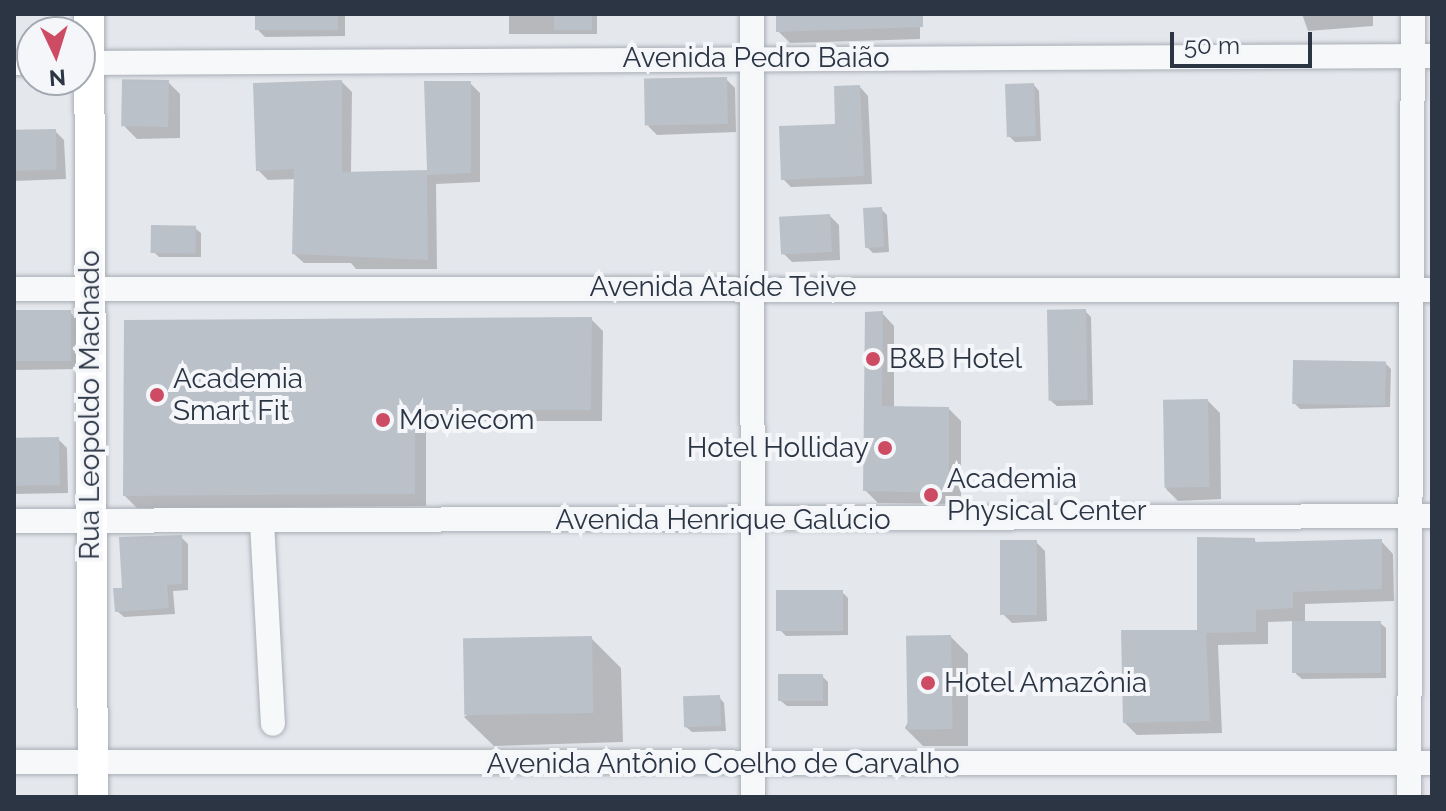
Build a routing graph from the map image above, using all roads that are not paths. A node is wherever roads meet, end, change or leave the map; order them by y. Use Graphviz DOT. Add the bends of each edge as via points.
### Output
graph roads {
  1 [pos="752,14"];
  2 [pos="1413,14"];
  3 [pos="1423,56"];
  4 [pos="752,58"];
  5 [pos="96,63"];
  6 [pos="85,96"];
  7 [pos="751,286"];
  8 [pos="14,289"];
  9 [pos="90,289"];
  10 [pos="1421,290"];
  11 [pos="1420,516"];
  12 [pos="750,520"];
  13 [pos="14,521"];
  14 [pos="90,521"];
  15 [pos="262,522"];
  16 [pos="273,724"];
  17 [pos="14,762"];
  18 [pos="93,763"];
  19 [pos="1421,763"];
  20 [pos="753,764"];
  21 [pos="93,797"];
  22 [pos="753,797"];
  23 [pos="1409,797"];
  1 -- 4 [label="street"];
  2 -- 3 [label="street"];
  3 -- 4 [label="street, Avenida Pedro Baião"];
  3 -- 10 [label="street"];
  4 -- 5 [label="street, Avenida Pedro Baião"];
  4 -- 7 [label="street"];
  6 -- 9 [label="main road, Rua Leopoldo Machado"];
  7 -- 9 [label="street, Avenida Ataíde Teive"];
  7 -- 10 [label="street, Avenida Ataíde Teive"];
  7 -- 12 [label="street"];
  8 -- 9 [label="street, Avenida Ataíde Teive"];
  9 -- 14 [label="main road, Rua Leopoldo Machado"];
  10 -- 11 [label="street"];
  11 -- 12 [label="street, Avenida Henrique Galúcio"];
  11 -- 19 [label="street"];
  12 -- 15 [label="street, Avenida Henrique Galúcio"];
  12 -- 20 [label="street"];
  13 -- 14 [label="street, Avenida Henrique Galúcio"];
  14 -- 15 [label="street, Avenida Henrique Galúcio"];
  14 -- 18 [label="main road, Rua Leopoldo Machado"];
  15 -- 16 [label="street"];
  17 -- 18 [label="street, Avenida Antônio Coelho de Carvalho"];
  18 -- 20 [label="street, Avenida Antônio Coelho de Carvalho"];
  18 -- 21 [label="main road, Rua Leopoldo Machado"];
  19 -- 20 [label="street, Avenida Antônio Coelho de Carvalho"];
  19 -- 23 [label="street"];
  20 -- 22 [label="street"];
}
